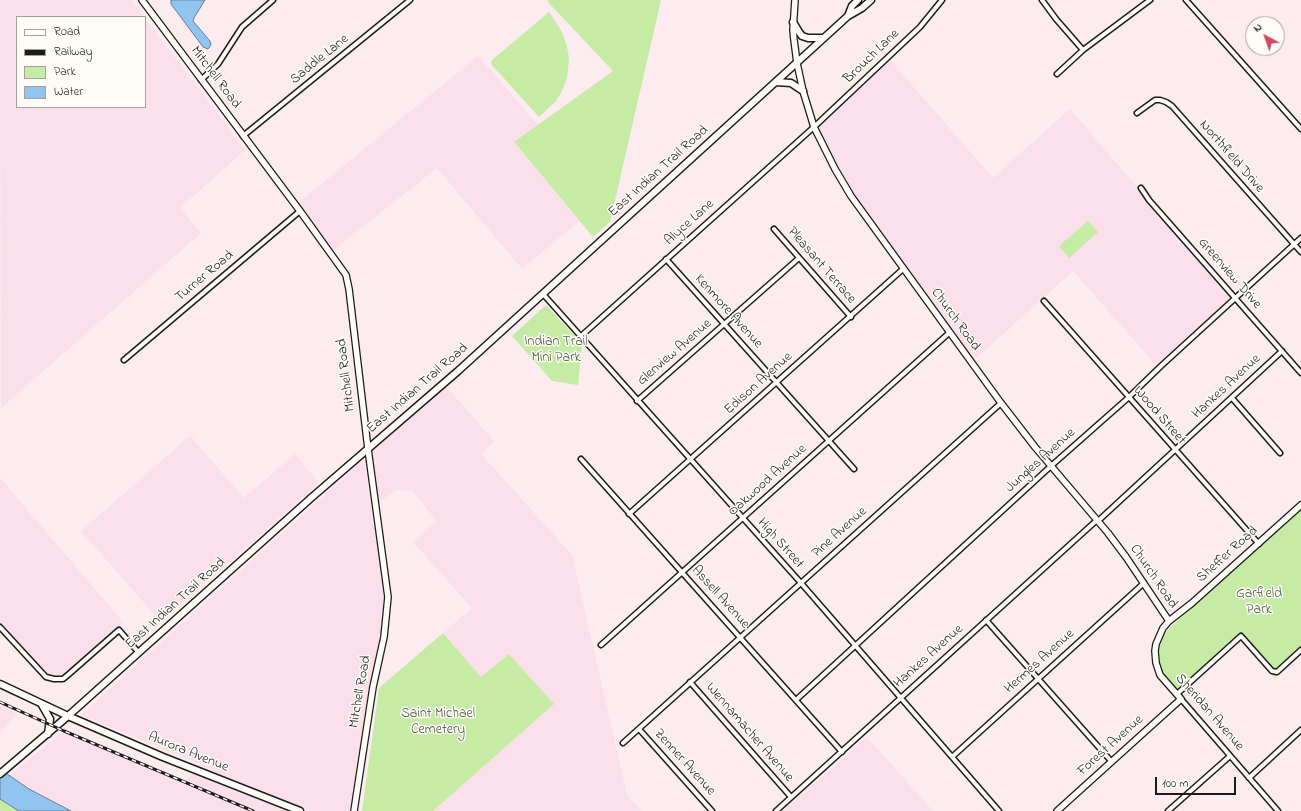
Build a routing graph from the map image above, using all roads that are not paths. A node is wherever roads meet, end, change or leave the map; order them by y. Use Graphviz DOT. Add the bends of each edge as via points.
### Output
graph roads {
  1 [pos="142,0"];
  2 [pos="273,0"];
  3 [pos="410,0"];
  4 [pos="795,0"];
  5 [pos="858,0"];
  6 [pos="871,0"];
  7 [pos="942,0"];
  8 [pos="1042,0"];
  9 [pos="1150,0"];
  10 [pos="1186,0"];
  11 [pos="267,2"];
  12 [pos="848,16"];
  13 [pos="793,22"];
  14 [pos="824,38"];
  15 [pos="1083,50"];
  16 [pos="797,63"];
  17 [pos="1057,74"];
  18 [pos="201,80"];
  19 [pos="776,82"];
  20 [pos="804,91"];
  21 [pos="1138,113"];
  22 [pos="814,127"];
  23 [pos="1301,129"];
  24 [pos="243,136"];
  25 [pos="1141,188"];
  26 [pos="300,212"];
  27 [pos="774,229"];
  28 [pos="1301,238"];
  29 [pos="1294,244"];
  30 [pos="1301,252"];
  31 [pos="799,258"];
  32 [pos="666,259"];
  33 [pos="903,269"];
  34 [pos="543,294"];
  35 [pos="1235,298"];
  36 [pos="1044,301"];
  37 [pos="851,317"];
  38 [pos="724,324"];
  39 [pos="949,333"];
  40 [pos="580,337"];
  41 [pos="1282,351"];
  42 [pos="124,360"];
  43 [pos="1301,373"];
  44 [pos="777,383"];
  45 [pos="1128,398"];
  46 [pos="1232,398"];
  47 [pos="638,401"];
  48 [pos="1001,403"];
  49 [pos="829,441"];
  50 [pos="368,449"];
  51 [pos="1175,450"];
  52 [pos="1280,453"];
  53 [pos="581,459"];
  54 [pos="690,460"];
  55 [pos="1051,466"];
  56 [pos="854,469"];
  57 [pos="1301,505"];
  58 [pos="629,514"];
  59 [pos="743,518"];
  60 [pos="1098,520"];
  61 [pos="1259,544"];
  62 [pos="682,572"];
  63 [pos="800,583"];
  64 [pos="1144,583"];
  65 [pos="986,620"];
  66 [pos="1169,622"];
  67 [pos="0,627"];
  68 [pos="740,638"];
  69 [pos="601,645"];
  70 [pos="855,646"];
  71 [pos="1301,650"];
  72 [pos="139,653"];
  73 [pos="1038,679"];
  74 [pos="690,682"];
  75 [pos="0,684"];
  76 [pos="1179,697"];
  77 [pos="901,698"];
  78 [pos="796,700"];
  79 [pos="41,704"];
  80 [pos="68,716"];
  81 [pos="639,729"];
  82 [pos="1301,730"];
  83 [pos="48,734"];
  84 [pos="623,743"];
  85 [pos="842,752"];
  86 [pos="1230,756"];
  87 [pos="952,757"];
  88 [pos="1112,761"];
  89 [pos="0,774"];
  90 [pos="1249,778"];
  91 [pos="792,797"];
  92 [pos="300,811"];
  93 [pos="354,811"];
  94 [pos="712,811"];
  95 [pos="776,811"];
  96 [pos="999,811"];
  97 [pos="1056,811"];
  98 [pos="1168,811"];
  99 [pos="1278,811"];
  1 -- 18 [label="street, Mitchell Road"];
  2 -- 11 [label="street"];
  3 -- 24 [label="street, Saddle Lane"];
  4 -- 13 [label="street, Church Road"];
  5 -- 12 [label="main road, East Indian Trail Road"];
  6 -- 12 [label="main road, East Indian Trail Road"];
  7 -- 22 [label="street, Brouch Lane" via="920,27"];
  8 -- 15 [label="street"];
  9 -- 15 [label="street"];
  10 -- 23 [label="street"];
  11 -- 18 [label="street" via="242,27 218,64"];
  12 -- 14 [label="main road, East Indian Trail Road"];
  13 -- 14 [label="main road" via="802,36"];
  13 -- 16 [label="street, Church Road"];
  14 -- 16 [label="main road, East Indian Trail Road"];
  15 -- 17 [label="street"];
  16 -- 19 [label="main road, East Indian Trail Road"];
  16 -- 20 [label="street, Church Road"];
  18 -- 24 [label="street, Mitchell Road"];
  19 -- 20 [label="main road" via="791,83"];
  19 -- 34 [label="main road, East Indian Trail Road"];
  20 -- 22 [label="street, Church Road"];
  21 -- 29 [label="street, Northfield Drive" via="1155,100 1172,106"];
  22 -- 32 [label="street, Alyce Lane"];
  22 -- 33 [label="street, Church Road" via="850,196"];
  24 -- 26 [label="street, Mitchell Road"];
  25 -- 35 [label="street, Greenview Drive"];
  26 -- 42 [label="street, Turner Road"];
  26 -- 50 [label="street, Mitchell Road" via="346,275"];
  27 -- 31 [label="street, Pleasant Terrace"];
  28 -- 29 [label="street, Jungles Avenue"];
  29 -- 30 [label="street, Northfield Drive"];
  29 -- 35 [label="street, Jungles Avenue"];
  31 -- 37 [label="street, Pleasant Terrace"];
  31 -- 38 [label="street, Glenview Avenue"];
  32 -- 38 [label="street, Kenmore Avenue"];
  32 -- 40 [label="street, Alyce Lane"];
  33 -- 37 [label="street, Edison Avenue"];
  33 -- 39 [label="street, Church Road"];
  34 -- 40 [label="street, High Street"];
  34 -- 50 [label="main road, East Indian Trail Road"];
  35 -- 41 [label="street, Greenview Drive"];
  35 -- 45 [label="street, Jungles Avenue"];
  36 -- 45 [label="street, Wood Street"];
  37 -- 44 [label="street, Edison Avenue"];
  38 -- 44 [label="street, Kenmore Avenue"];
  38 -- 47 [label="street, Glenview Avenue"];
  39 -- 48 [label="street, Church Road"];
  39 -- 49 [label="street, Oakwood Avenue"];
  40 -- 47 [label="street, High Street"];
  41 -- 43 [label="street, Greenview Drive"];
  41 -- 46 [label="street, Hankes Avenue"];
  44 -- 49 [label="street, Kenmore Avenue"];
  44 -- 54 [label="street, Edison Avenue"];
  45 -- 51 [label="street, Wood Street"];
  45 -- 55 [label="street, Jungles Avenue"];
  46 -- 51 [label="street, Hankes Avenue"];
  46 -- 52 [label="street"];
  47 -- 54 [label="street, High Street"];
  48 -- 55 [label="street, Church Road"];
  48 -- 63 [label="street, Pine Avenue"];
  49 -- 56 [label="street, Kenmore Avenue"];
  49 -- 59 [label="street, Oakwood Avenue"];
  50 -- 72 [label="main road, East Indian Trail Road"];
  50 -- 93 [label="street, Mitchell Road" via="388,596 384,636 373,687"];
  51 -- 60 [label="street, Hankes Avenue"];
  51 -- 61 [label="street, Wood Street"];
  53 -- 58 [label="street, Assell Avenue"];
  54 -- 58 [label="street, Edison Avenue"];
  54 -- 59 [label="street, High Street"];
  55 -- 60 [label="street, Church Road"];
  55 -- 70 [label="street, Jungles Avenue"];
  57 -- 61 [label="street, Sheffer Road"];
  58 -- 62 [label="street, Assell Avenue"];
  59 -- 62 [label="street, Oakwood Avenue"];
  59 -- 63 [label="street, High Street"];
  60 -- 64 [label="street, Church Road"];
  60 -- 65 [label="street, Hankes Avenue"];
  61 -- 66 [label="street, Sheffer Road"];
  62 -- 68 [label="street, Assell Avenue"];
  62 -- 69 [label="street, Oakwood Avenue"];
  63 -- 68 [label="street, Pine Avenue"];
  63 -- 70 [label="street, High Street"];
  64 -- 66 [label="street, Church Road"];
  64 -- 73 [label="street, Hermes Avenue"];
  65 -- 73 [label="street"];
  65 -- 77 [label="street, Hankes Avenue"];
  66 -- 76 [label="street, Sheridan Avenue" via="1158,639 1155,656 1160,675"];
  67 -- 72 [label="street" via="46,677 54,679 63,679 119,630"];
  68 -- 74 [label="street, Pine Avenue"];
  68 -- 78 [label="street, Assell Avenue"];
  70 -- 77 [label="street, High Street"];
  70 -- 78 [label="street, Jungles Avenue"];
  71 -- 76 [label="street, Forest Avenue" via="1277,672 1272,671 1241,636"];
  72 -- 80 [label="main road, East Indian Trail Road"];
  73 -- 87 [label="street, Hermes Avenue"];
  73 -- 88 [label="street"];
  74 -- 81 [label="street, Pine Avenue"];
  74 -- 91 [label="street, Wennamacher Avenue"];
  75 -- 79 [label="main road, Aurora Avenue"];
  76 -- 86 [label="street, Sheridan Avenue"];
  76 -- 88 [label="street, Forest Avenue"];
  77 -- 85 [label="street, Hankes Avenue"];
  77 -- 87 [label="street, High Street"];
  78 -- 85 [label="street, Assell Avenue"];
  79 -- 80 [label="main road, Aurora Avenue"];
  79 -- 83 [label="main road" via="50,719"];
  80 -- 83 [label="main road, East Indian Trail Road"];
  80 -- 92 [label="main road, Aurora Avenue"];
  81 -- 84 [label="street, Pine Avenue"];
  81 -- 94 [label="street, Zenner Avenue"];
  82 -- 90 [label="street"];
  83 -- 89 [label="main road, East Indian Trail Road"];
  85 -- 91 [label="street, Hankes Avenue"];
  86 -- 90 [label="street, Sheridan Avenue"];
  86 -- 98 [label="street"];
  87 -- 96 [label="street, High Street"];
  88 -- 97 [label="street, Forest Avenue"];
  90 -- 99 [label="street, Sheridan Avenue"];
  91 -- 95 [label="street, Hankes Avenue"];
}
